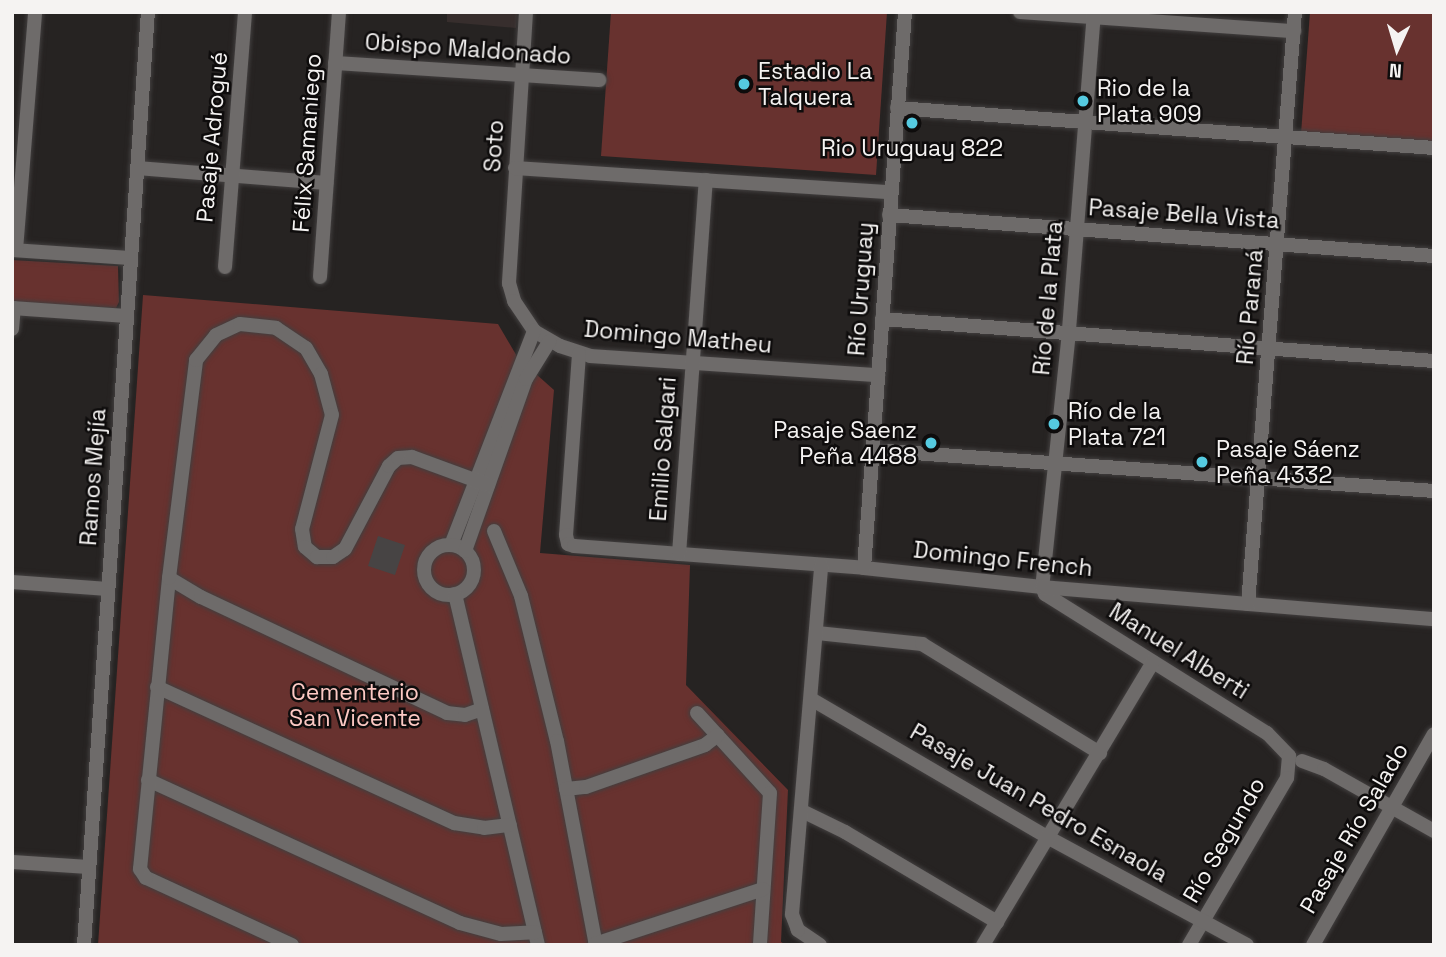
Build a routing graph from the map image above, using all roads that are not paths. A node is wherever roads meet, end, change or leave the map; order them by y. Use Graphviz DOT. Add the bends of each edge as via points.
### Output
graph roads {
  1 [pos="35,12"];
  2 [pos="148,12"];
  3 [pos="245,12"];
  4 [pos="339,12"];
  5 [pos="526,12"];
  6 [pos="905,12"];
  7 [pos="1020,12"];
  8 [pos="1295,12"];
  9 [pos="1094,15"];
  10 [pos="1294,31"];
  11 [pos="335,63"];
  12 [pos="523,76"];
  13 [pos="599,80"];
  14 [pos="897,108"];
  15 [pos="1085,122"];
  16 [pos="1286,135"];
  17 [pos="1434,148"];
  18 [pos="137,168"];
  19 [pos="515,168"];
  20 [pos="231,174"];
  21 [pos="706,180"];
  22 [pos="326,183"];
  23 [pos="890,192"];
  24 [pos="889,215"];
  25 [pos="1077,229"];
  26 [pos="1277,244"];
  27 [pos="14,250"];
  28 [pos="1434,256"];
  29 [pos="130,258"];
  30 [pos="225,267"];
  31 [pos="320,277"];
  32 [pos="509,283"];
  33 [pos="13,308"];
  34 [pos="127,316"];
  35 [pos="882,319"];
  36 [pos="12,329"];
  37 [pos="534,331"];
  38 [pos="1069,332"];
  39 [pos="549,342"];
  40 [pos="1269,348"];
  41 [pos="579,354"];
  42 [pos="1434,361"];
  43 [pos="692,362"];
  44 [pos="878,375"];
  45 [pos="873,450"];
  46 [pos="1056,464"];
  47 [pos="1259,480"];
  48 [pos="482,483"];
  49 [pos="1434,491"];
  50 [pos="494,531"];
  51 [pos="458,548"];
  52 [pos="679,554"];
  53 [pos="821,565"];
  54 [pos="864,568"];
  55 [pos="169,578"];
  56 [pos="12,582"];
  57 [pos="1042,587"];
  58 [pos="108,589"];
  59 [pos="455,594"];
  60 [pos="1248,604"];
  61 [pos="1434,620"];
  62 [pos="817,632"];
  63 [pos="1153,662"];
  64 [pos="157,687"];
  65 [pos="811,699"];
  66 [pos="482,709"];
  67 [pos="697,713"];
  68 [pos="1434,734"];
  69 [pos="718,735"];
  70 [pos="1100,752"];
  71 [pos="1295,759"];
  72 [pos="148,780"];
  73 [pos="566,789"];
  74 [pos="1394,807"];
  75 [pos="802,811"];
  76 [pos="510,825"];
  77 [pos="1434,831"];
  78 [pos="1049,838"];
  79 [pos="12,862"];
  80 [pos="89,867"];
  81 [pos="763,889"];
  82 [pos="1203,921"];
  83 [pos="997,922"];
  84 [pos="537,938"];
  85 [pos="595,944"];
  86 [pos="84,945"];
  87 [pos="292,945"];
  88 [pos="760,945"];
  89 [pos="820,945"];
  90 [pos="983,945"];
  91 [pos="1189,945"];
  92 [pos="1247,945"];
  93 [pos="1313,945"];
  1 -- 27 [label="street"];
  2 -- 18 [label="street, Ramos Mejía"];
  3 -- 20 [label="street, Pasaje Adrogué"];
  4 -- 11 [label="street, Félix Samaniego"];
  5 -- 12 [label="street, Soto"];
  6 -- 14 [label="street, Río Uruguay"];
  7 -- 9 [label="street"];
  8 -- 10 [label="street, Río Paraná"];
  9 -- 10 [label="street"];
  9 -- 15 [label="street, Río de la Plata"];
  10 -- 16 [label="street, Río Paraná"];
  11 -- 12 [label="street, Obispo Maldonado"];
  11 -- 22 [label="street, Félix Samaniego"];
  12 -- 13 [label="street, Obispo Maldonado"];
  12 -- 19 [label="street, Soto"];
  14 -- 15 [label="street"];
  14 -- 23 [label="street, Río Uruguay"];
  15 -- 16 [label="street"];
  15 -- 25 [label="street, Río de la Plata"];
  16 -- 17 [label="street"];
  16 -- 26 [label="street, Río Paraná"];
  18 -- 20 [label="street"];
  18 -- 29 [label="street, Ramos Mejía"];
  19 -- 21 [label="street"];
  19 -- 32 [label="street, Soto"];
  20 -- 22 [label="street"];
  20 -- 30 [label="street, Pasaje Adrogué"];
  21 -- 23 [label="street"];
  21 -- 43 [label="street, Emilio Salgari"];
  22 -- 31 [label="street, Félix Samaniego"];
  23 -- 24 [label="street, Río Uruguay"];
  24 -- 25 [label="street, Pasaje Bella Vista"];
  24 -- 35 [label="street, Río Uruguay"];
  25 -- 26 [label="street, Pasaje Bella Vista"];
  25 -- 38 [label="street, Río de la Plata"];
  26 -- 28 [label="street, Pasaje Bella Vista"];
  26 -- 40 [label="street, Río Paraná"];
  27 -- 29 [label="street"];
  29 -- 34 [label="street, Ramos Mejía"];
  32 -- 37 [label="street, Domingo Matheu" via="514,301"];
  33 -- 34 [label="street"];
  33 -- 36 [label="street"];
  34 -- 58 [label="street, Ramos Mejía"];
  35 -- 38 [label="street"];
  35 -- 44 [label="street, Río Uruguay"];
  37 -- 39 [label="street, Domingo Matheu"];
  37 -- 48 [label="street"];
  38 -- 40 [label="street"];
  38 -- 46 [label="street, Río de la Plata"];
  39 -- 41 [label="street, Domingo Matheu"];
  39 -- 48 [label="street" via="526,379"];
  40 -- 42 [label="street"];
  40 -- 47 [label="street, Río Paraná"];
  41 -- 43 [label="street, Domingo Matheu"];
  41 -- 52 [label="street, Domingo French" via="568,544"];
  43 -- 44 [label="street, Domingo Matheu"];
  43 -- 52 [label="street, Emilio Salgari"];
  44 -- 45 [label="street, Río Uruguay"];
  45 -- 46 [label="street"];
  45 -- 54 [label="street, Río Uruguay"];
  46 -- 47 [label="street"];
  46 -- 57 [label="street, Río de la Plata"];
  47 -- 49 [label="street"];
  47 -- 60 [label="street, Río Paraná"];
  48 -- 51 [label="street"];
  48 -- 55 [label="street" via="412,457 398,458 389,466 345,549 333,557 317,557 301,536 332,421 321,374 306,348 286,332 264,325 231,326 207,343 196,360"];
  50 -- 73 [label="street" via="521,596"];
  51 -- 59 [label="street" via="474,572 468,586"];
  51 -- 59 [label="street" via="442,546 428,556 424,572 430,588"];
  52 -- 53 [label="street, Domingo French"];
  53 -- 54 [label="street, Domingo French"];
  53 -- 62 [label="street"];
  54 -- 57 [label="street, Domingo French"];
  55 -- 64 [label="street"];
  55 -- 66 [label="street" via="447,713 465,715"];
  56 -- 58 [label="street"];
  57 -- 60 [label="street, Domingo French"];
  57 -- 63 [label="street, Manuel Alberti" via="1045,594"];
  58 -- 80 [label="street, Ramos Mejía"];
  59 -- 66 [label="street"];
  60 -- 61 [label="street, Domingo French"];
  62 -- 65 [label="street"];
  62 -- 70 [label="street" via="922,644"];
  63 -- 70 [label="street"];
  63 -- 71 [label="street, Manuel Alberti" via="1267,733"];
  64 -- 72 [label="street"];
  64 -- 76 [label="street" via="454,823 484,828"];
  65 -- 75 [label="street"];
  65 -- 78 [label="street, Pasaje Juan Pedro Esnaola"];
  66 -- 76 [label="street"];
  67 -- 69 [label="street"];
  68 -- 74 [label="street, Pasaje Río Salado"];
  69 -- 73 [label="street" via="705,745 586,787"];
  69 -- 81 [label="street" via="770,793"];
  70 -- 78 [label="street"];
  71 -- 74 [label="street, Manuel Alberti"];
  71 -- 82 [label="street, Río Segundo"];
  72 -- 84 [label="street" via="460,923"];
  72 -- 87 [label="street" via="140,864 143,876"];
  73 -- 85 [label="street"];
  74 -- 77 [label="street, Manuel Alberti"];
  74 -- 93 [label="street, Pasaje Río Salado"];
  75 -- 83 [label="street"];
  75 -- 89 [label="street" via="792,914 796,926"];
  76 -- 84 [label="street"];
  78 -- 82 [label="street, Pasaje Juan Pedro Esnaola"];
  78 -- 83 [label="street"];
  79 -- 80 [label="street"];
  80 -- 86 [label="street, Ramos Mejía"];
  81 -- 85 [label="street"];
  81 -- 88 [label="street"];
  82 -- 91 [label="street, Río Segundo"];
  82 -- 92 [label="street, Pasaje Juan Pedro Esnaola"];
  83 -- 90 [label="street"];
}
